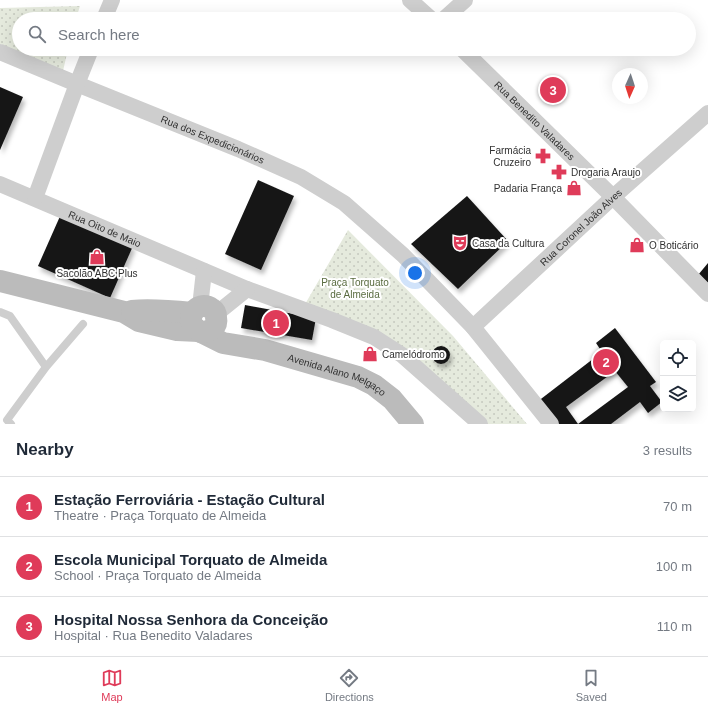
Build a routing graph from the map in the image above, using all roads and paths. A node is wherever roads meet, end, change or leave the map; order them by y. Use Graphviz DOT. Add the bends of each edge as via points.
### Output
graph roads {
  1 [pos="112,0"];
  2 [pos="410,0"];
  3 [pos="465,0"];
  4 [pos="107,12"];
  5 [pos="423,12"];
  6 [pos="452,12"];
  7 [pos="0,52"];
  8 [pos="89,56"];
  9 [pos="469,56"];
  10 [pos="77,84"];
  11 [pos="708,113"];
  12 [pos="0,184"];
  13 [pos="614,197"];
  14 [pos="35,198"];
  15 [pos="207,272"];
  16 [pos="0,281"];
  17 [pos="247,289"];
  18 [pos="708,294"];
  19 [pos="0,312"];
  20 [pos="204,320"];
  21 [pos="83,324"];
  22 [pos="473,327"];
  23 [pos="46,366"];
  24 [pos="11,424"];
  25 [pos="413,424"];
  26 [pos="480,424"];
  27 [pos="551,424"];
  1 -- 4 [label="street"];
  2 -- 5 [label="street"];
  3 -- 6 [label="street"];
  7 -- 10 [label="street, Rua dos Expedicionários"];
  8 -- 10 [label="street"];
  9 -- 13 [label="street, Rua Benedito Valadares"];
  10 -- 14 [label="street"];
  10 -- 22 [label="street, Rua dos Expedicionários" via="301,177 344,203 403,255"];
  11 -- 13 [label="street, Rua Coronel João Alves"];
  12 -- 14 [label="street, Rua Oito de Maio"];
  13 -- 18 [label="street, Rua Benedito Valadares"];
  13 -- 22 [label="street, Rua Coronel João Alves"];
  14 -- 15 [label="street, Rua Oito de Maio"];
  15 -- 17 [label="street"];
  15 -- 20 [label="street"];
  16 -- 20 [label="street, Avenida Alano Melgaço" via="124,312 165,310"];
  17 -- 20 [label="street"];
  17 -- 26 [label="street" via="374,337 402,355"];
  19 -- 23 [label="lane" via="10,316"];
  20 -- 25 [label="street, Avenida Alano Melgaço" via="223,343 265,350 358,377 392,399"];
  21 -- 23 [label="lane"];
  22 -- 27 [label="street"];
  23 -- 24 [label="lane" via="7,420"];
}
